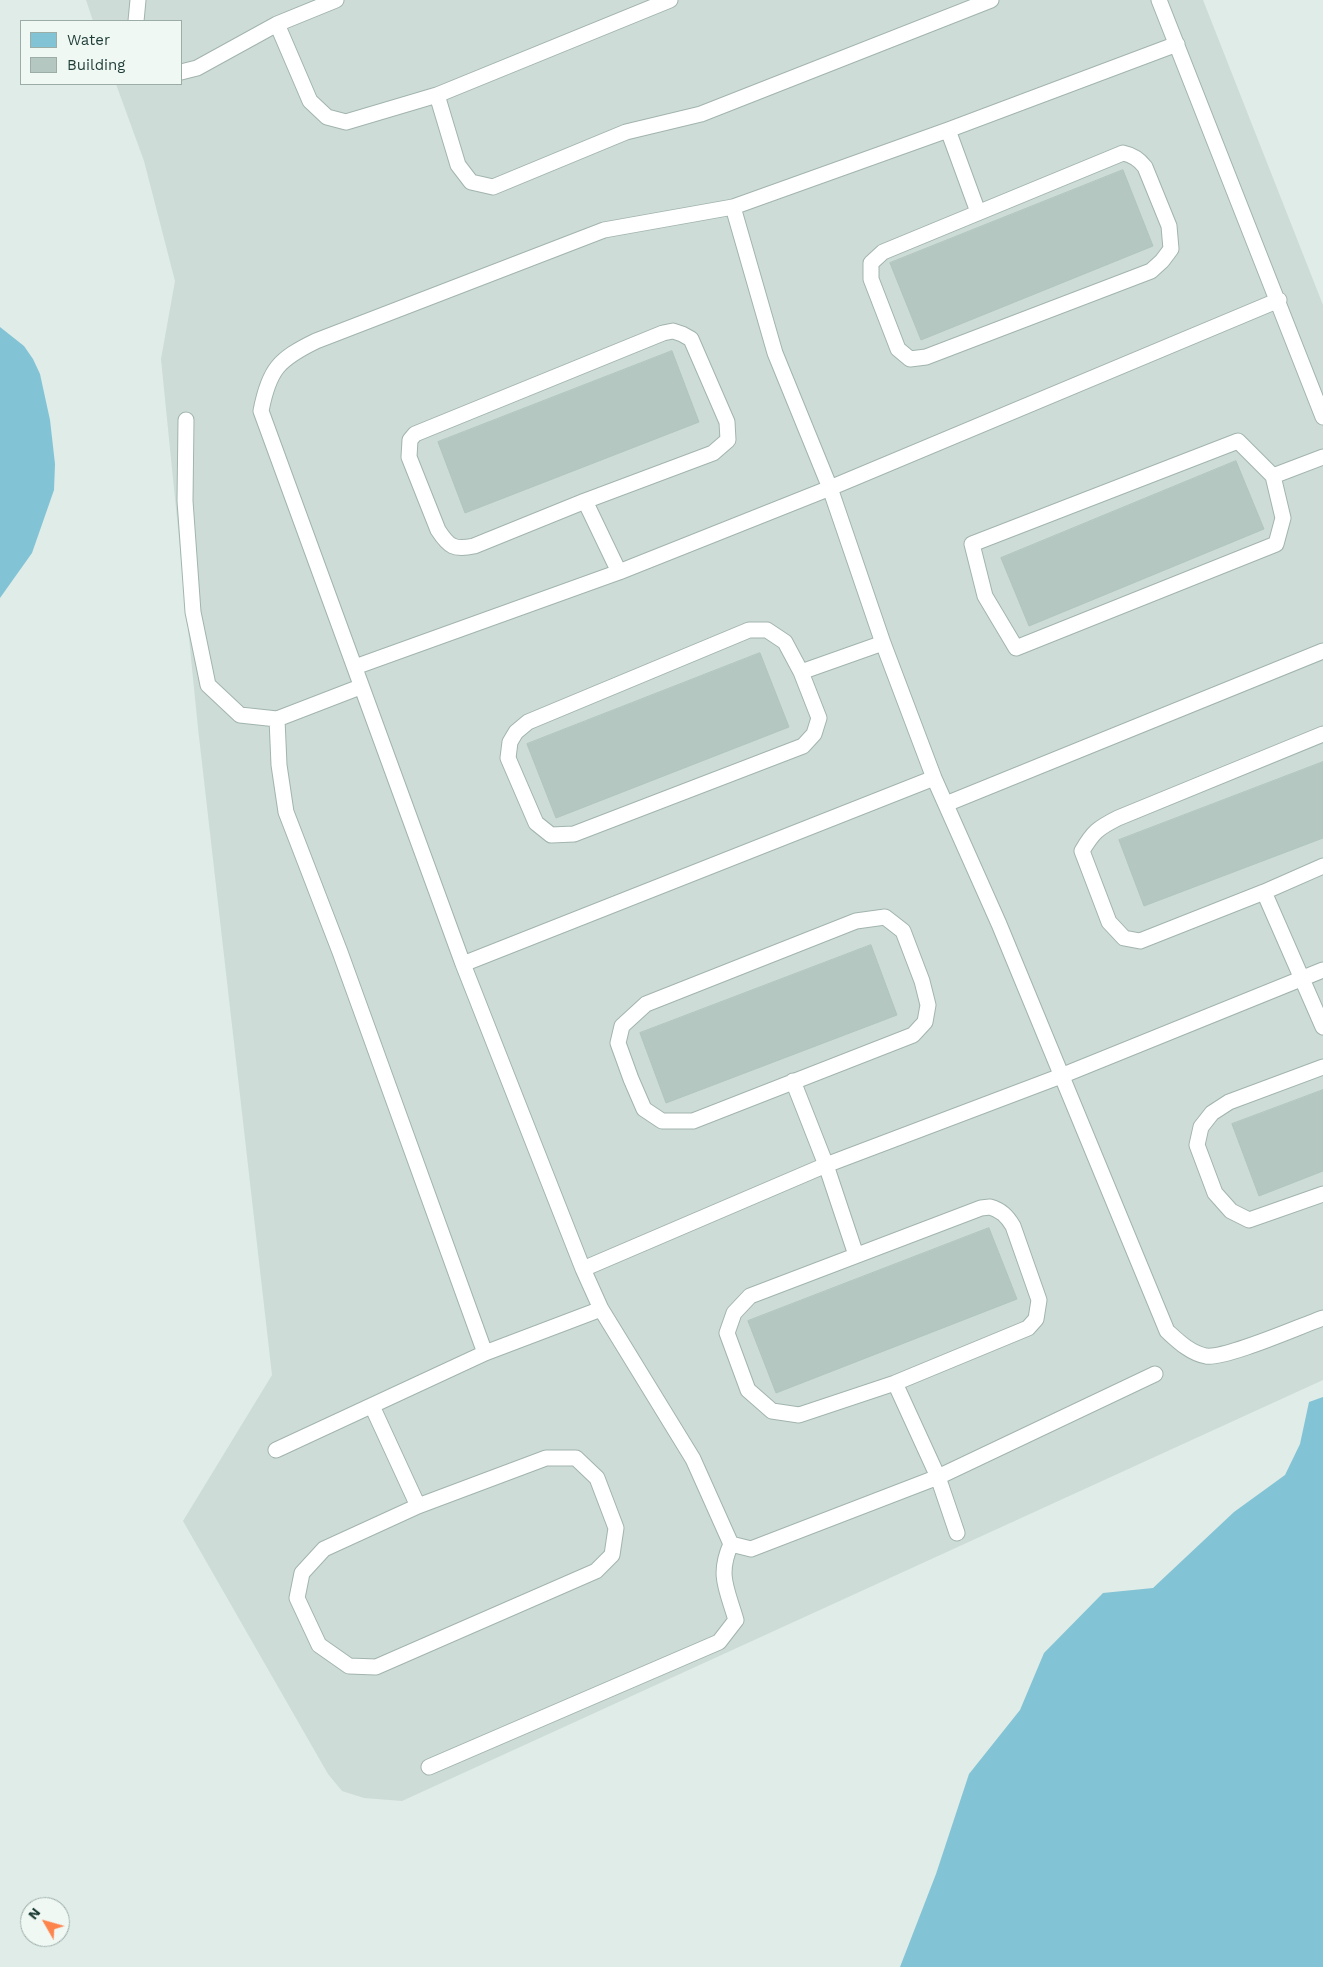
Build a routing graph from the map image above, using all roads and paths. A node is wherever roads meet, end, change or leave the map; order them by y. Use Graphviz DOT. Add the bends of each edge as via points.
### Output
graph roads {
  1 [pos="138,0"];
  2 [pos="336,0"];
  3 [pos="670,0"];
  4 [pos="991,0"];
  5 [pos="1159,0"];
  6 [pos="136,20"];
  7 [pos="277,24"];
  8 [pos="1178,44"];
  9 [pos="182,72"];
  10 [pos="437,95"];
  11 [pos="948,130"];
  12 [pos="733,207"];
  13 [pos="978,212"];
  14 [pos="1279,300"];
  15 [pos="1323,417"];
  16 [pos="186,420"];
  17 [pos="1323,457"];
  18 [pos="1272,476"];
  19 [pos="830,488"];
  20 [pos="584,501"];
  21 [pos="619,572"];
  22 [pos="883,643"];
  23 [pos="1323,650"];
  24 [pos="355,667"];
  25 [pos="801,672"];
  26 [pos="360,687"];
  27 [pos="277,719"];
  28 [pos="1323,734"];
  29 [pos="934,778"];
  30 [pos="946,804"];
  31 [pos="1323,866"];
  32 [pos="1264,892"];
  33 [pos="463,964"];
  34 [pos="1323,970"];
  35 [pos="1303,979"];
  36 [pos="1323,1027"];
  37 [pos="1323,1067"];
  38 [pos="1061,1076"];
  39 [pos="793,1080"];
  40 [pos="826,1164"];
  41 [pos="1323,1194"];
  42 [pos="856,1255"];
  43 [pos="583,1269"];
  44 [pos="601,1309"];
  45 [pos="1323,1318"];
  46 [pos="485,1353"];
  47 [pos="1155,1374"];
  48 [pos="895,1383"];
  49 [pos="372,1406"];
  50 [pos="276,1450"];
  51 [pos="938,1477"];
  52 [pos="418,1506"];
  53 [pos="957,1533"];
  54 [pos="731,1544"];
  55 [pos="429,1767"];
  1 -- 6 [label="lane"];
  2 -- 7 [label="lane"];
  3 -- 10 [label="lane"];
  4 -- 10 [label="lane" via="701,114 626,132 493,187 471,182 458,165"];
  5 -- 8 [label="lane"];
  7 -- 9 [label="lane" via="197,68"];
  7 -- 10 [label="lane" via="310,101 327,118 346,122"];
  8 -- 11 [label="lane"];
  8 -- 14 [label="lane"];
  11 -- 12 [label="lane"];
  11 -- 13 [label="lane"];
  12 -- 19 [label="lane" via="775,354"];
  12 -- 24 [label="lane" via="604,230 316,341 292,353 274,370 265,388 260,411"];
  13 -- 13 [label="lane" via="1113,156 1130,154 1145,166 1169,226 1171,249 1150,271 926,357 910,360 898,349 871,279 870,263 883,252"];
  14 -- 15 [label="lane"];
  14 -- 19 [label="lane"];
  16 -- 27 [label="lane" via="185,501 194,612 208,685 240,715"];
  17 -- 18 [label="lane"];
  18 -- 18 [label="lane" via="1238,441 972,544 985,596 1016,648 1276,544 1283,518"];
  19 -- 21 [label="lane"];
  19 -- 22 [label="lane"];
  20 -- 20 [label="lane" via="474,546 453,547 438,530 409,457 410,440 424,430 663,333 673,331 691,339 727,422 728,440 713,453"];
  20 -- 21 [label="lane"];
  21 -- 24 [label="lane"];
  22 -- 25 [label="lane"];
  22 -- 29 [label="lane"];
  23 -- 30 [label="lane"];
  24 -- 26 [label="lane"];
  25 -- 25 [label="lane" via="785,642 767,630 749,630 528,722 510,742 508,758 536,823 551,834 574,834 803,746 814,734 819,718"];
  26 -- 27 [label="lane"];
  26 -- 33 [label="lane"];
  27 -- 46 [label="lane" via="286,812"];
  28 -- 32 [label="lane" via="1106,824 1091,835 1082,852 1109,922 1124,938 1140,941"];
  29 -- 30 [label="lane"];
  29 -- 33 [label="lane"];
  30 -- 38 [label="lane" via="1000,924"];
  31 -- 32 [label="lane"];
  32 -- 35 [label="lane"];
  33 -- 43 [label="lane"];
  34 -- 35 [label="lane"];
  35 -- 36 [label="lane"];
  35 -- 38 [label="lane"];
  37 -- 41 [label="lane" via="1228,1102 1212,1112 1201,1127 1197,1145 1215,1193 1231,1211 1250,1220"];
  38 -- 40 [label="lane"];
  38 -- 45 [label="lane" via="1167,1331 1186,1348 1206,1356 1232,1351"];
  39 -- 39 [label="lane" via="692,1121 662,1121 644,1109 631,1079 618,1043 622,1026 646,1004 856,921 885,917 903,931 916,964 928,1005 925,1022 913,1035"];
  39 -- 40 [label="lane"];
  40 -- 42 [label="lane"];
  40 -- 43 [label="lane"];
  42 -- 48 [label="lane" via="750,1296 734,1313 727,1333 748,1390 772,1411 799,1415"];
  42 -- 48 [label="lane" via="990,1207 999,1210 1013,1226 1039,1300 1036,1319 1028,1328"];
  43 -- 44 [label="lane"];
  44 -- 46 [label="lane"];
  44 -- 54 [label="lane" via="693,1459"];
  46 -- 49 [label="lane"];
  47 -- 51 [label="lane"];
  48 -- 51 [label="lane"];
  49 -- 50 [label="lane"];
  49 -- 52 [label="lane"];
  51 -- 53 [label="lane"];
  51 -- 54 [label="lane" via="751,1549"];
  52 -- 52 [label="lane" via="546,1458 576,1458 597,1478 616,1528 612,1555 596,1571 376,1667 349,1666 319,1645 297,1598 302,1573 324,1549"];
  54 -- 55 [label="lane" via="722,1573 736,1620 719,1642"];
}
